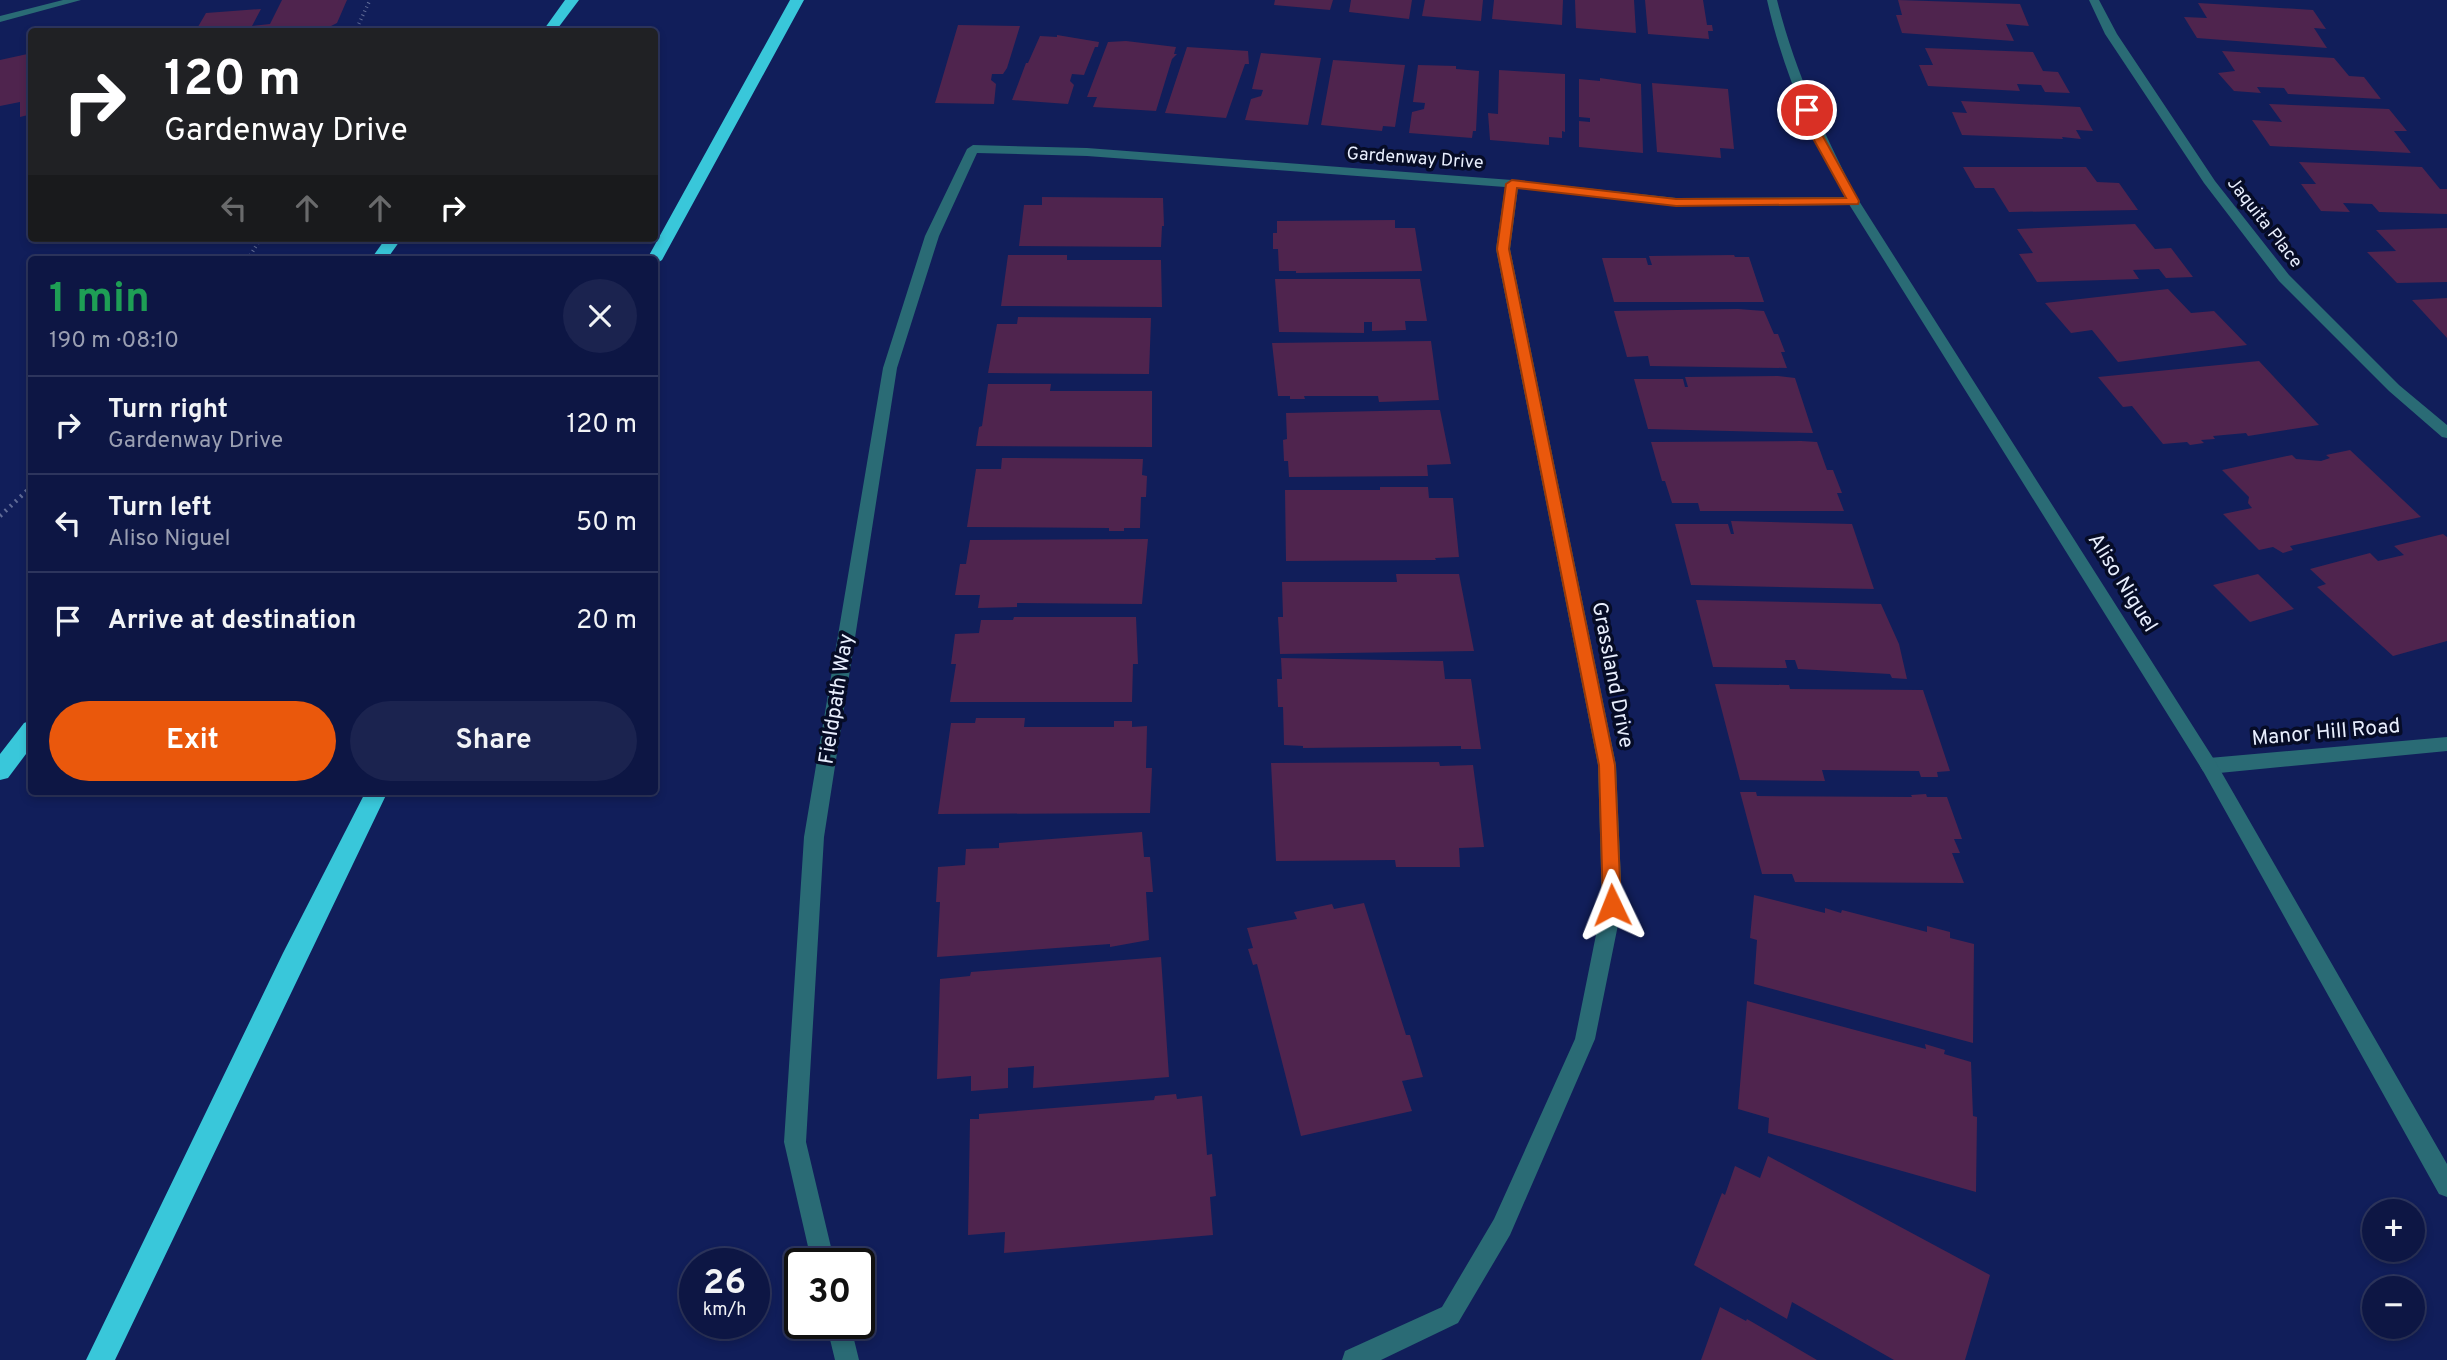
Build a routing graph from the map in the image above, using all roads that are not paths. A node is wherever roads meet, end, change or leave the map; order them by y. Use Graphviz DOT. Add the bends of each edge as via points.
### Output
graph roads {
  1 [pos="76,0"];
  2 [pos="572,0"];
  3 [pos="797,0"];
  4 [pos="1772,0"];
  5 [pos="2094,0"];
  6 [pos="0,19"];
  7 [pos="551,28"];
  8 [pos="973,149"];
  9 [pos="1512,184"];
  10 [pos="1853,201"];
  11 [pos="656,256"];
  12 [pos="2447,433"];
  13 [pos="28,734"];
  14 [pos="2447,744"];
  15 [pos="2209,766"];
  16 [pos="0,771"];
  17 [pos="375,795"];
  18 [pos="2447,1186"];
  19 [pos="820,1248"];
  20 [pos="842,1339"];
  21 [pos="100,1360"];
  22 [pos="847,1360"];
  23 [pos="1354,1360"];
  1 -- 6 [label="street"];
  2 -- 7 [label="highway"];
  3 -- 11 [label="highway"];
  4 -- 10 [label="street, Aliso Niguel" via="1782,46 1815,131"];
  5 -- 12 [label="street, Jaquita Place" via="2111,34 2210,183 2284,278 2393,388"];
  8 -- 9 [label="street, Gardenway Drive" via="1087,152"];
  8 -- 19 [label="street, Fieldpath Way" via="932,236 890,368 814,837 795,1142"];
  9 -- 10 [label="street, Gardenway Drive" via="1676,202"];
  9 -- 23 [label="street, Grassland Drive" via="1503,249 1607,765 1612,905 1585,1039 1502,1227 1450,1315"];
  10 -- 15 [label="street, Aliso Niguel"];
  13 -- 16 [label="highway"];
  14 -- 15 [label="street, Manor Hill Road"];
  15 -- 18 [label="street, Aliso Niguel"];
  17 -- 21 [label="highway"];
  20 -- 22 [label="street"];
}
